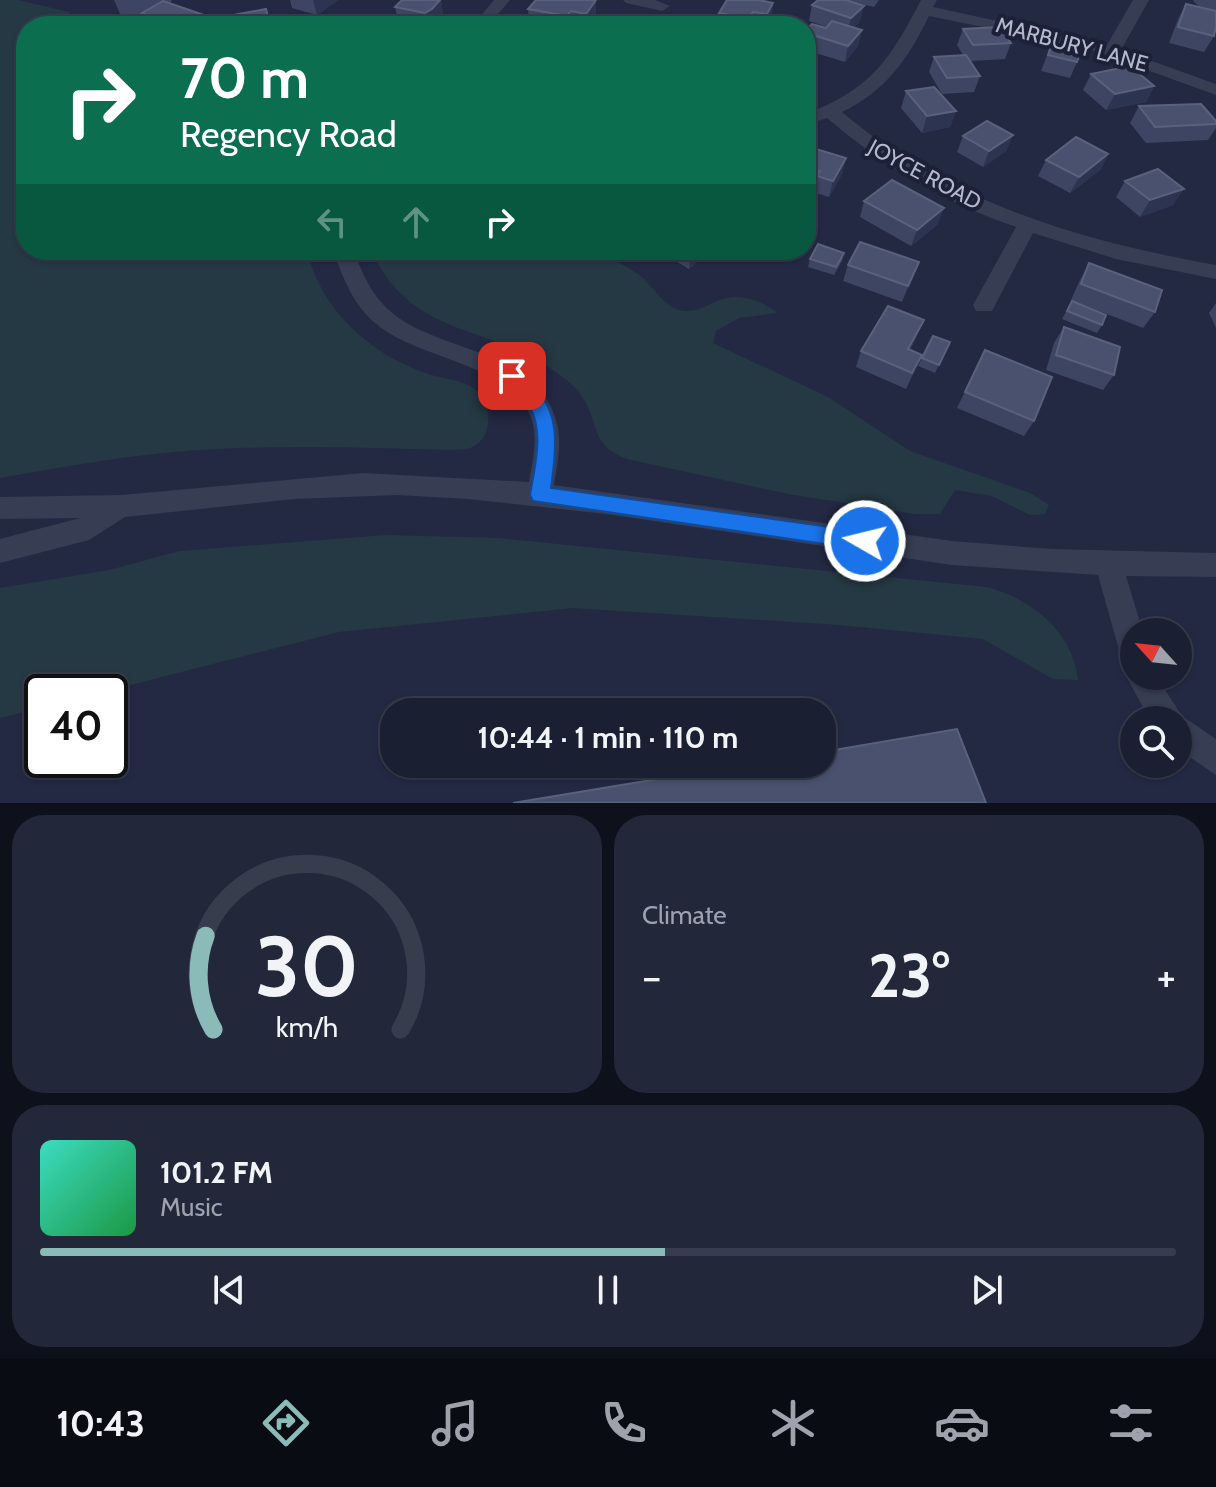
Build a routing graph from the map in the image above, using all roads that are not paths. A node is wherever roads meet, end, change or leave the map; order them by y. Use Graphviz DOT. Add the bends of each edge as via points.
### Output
graph roads {
  1 [pos="502,0"];
  2 [pos="631,0"];
  3 [pos="1141,0"];
  4 [pos="927,5"];
  5 [pos="662,6"];
  6 [pos="488,16"];
  7 [pos="1112,51"];
  8 [pos="1216,90"];
  9 [pos="831,112"];
  10 [pos="816,117"];
  11 [pos="1028,223"];
  12 [pos="346,260"];
  13 [pos="1216,272"];
  14 [pos="984,305"];
  15 [pos="540,495"];
  16 [pos="119,507"];
  17 [pos="0,508"];
  18 [pos="0,551"];
  19 [pos="1108,563"];
  20 [pos="1216,565"];
  21 [pos="1124,618"];
  22 [pos="1192,741"];
  23 [pos="1216,759"];
  1 -- 6 [label="street"];
  2 -- 5 [label="street"];
  3 -- 7 [label="street"];
  4 -- 7 [label="street, MARBURY LANE"];
  4 -- 9 [label="street" via="887,75"];
  7 -- 8 [label="street, MARBURY LANE"];
  9 -- 10 [label="street"];
  9 -- 11 [label="street, JOYCE ROAD" via="893,161"];
  11 -- 13 [label="street, JOYCE ROAD" via="1135,256"];
  11 -- 14 [label="street"];
  12 -- 15 [label="street" via="354,285 385,320 415,339 512,376 534,397 546,437"];
  15 -- 16 [label="street" via="341,484"];
  15 -- 19 [label="street" via="955,554"];
  16 -- 17 [label="street" via="32,503"];
  16 -- 18 [label="street" via="80,532"];
  19 -- 20 [label="street"];
  19 -- 21 [label="street"];
  22 -- 23 [label="street"];
}
